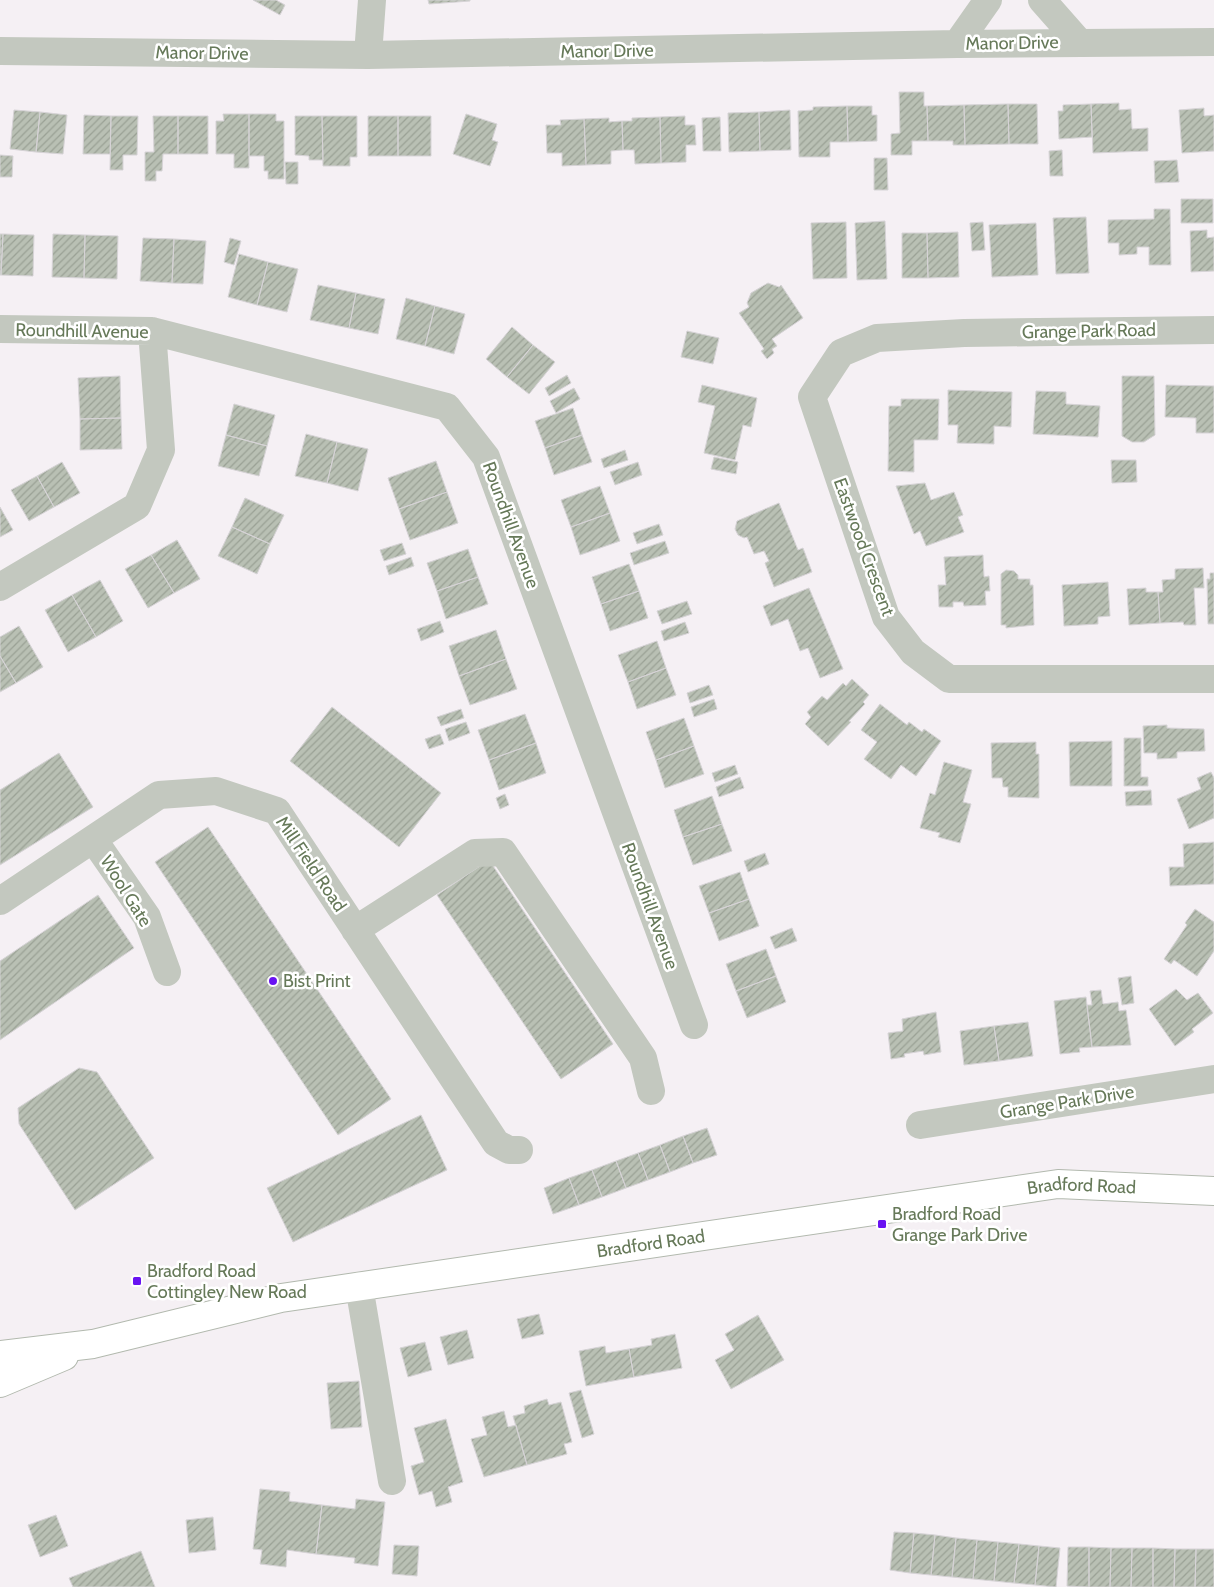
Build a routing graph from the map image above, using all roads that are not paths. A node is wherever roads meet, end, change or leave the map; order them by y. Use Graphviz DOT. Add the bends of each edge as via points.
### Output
graph roads {
  1 [pos="372,0"];
  2 [pos="988,0"];
  3 [pos="1042,0"];
  4 [pos="1079,42"];
  5 [pos="1214,42"];
  6 [pos="958,44"];
  7 [pos="0,51"];
  8 [pos="368,55"];
  9 [pos="0,329"];
  10 [pos="1214,330"];
  11 [pos="152,331"];
  12 [pos="964,333"];
  13 [pos="0,587"];
  14 [pos="1214,679"];
  15 [pos="93,839"];
  16 [pos="0,901"];
  17 [pos="355,930"];
  18 [pos="167,972"];
  19 [pos="694,1025"];
  20 [pos="1214,1079"];
  21 [pos="651,1091"];
  22 [pos="920,1125"];
  23 [pos="519,1150"];
  24 [pos="1214,1191"];
  25 [pos="359,1286"];
  26 [pos="92,1344"];
  27 [pos="0,1355"];
  28 [pos="0,1383"];
  29 [pos="392,1480"];
  1 -- 8 [label="street"];
  2 -- 6 [label="street"];
  3 -- 4 [label="street"];
  4 -- 5 [label="street, Manor Drive"];
  4 -- 6 [label="street, Manor Drive"];
  6 -- 8 [label="street, Manor Drive"];
  7 -- 8 [label="street, Manor Drive"];
  9 -- 11 [label="street, Roundhill Avenue"];
  10 -- 12 [label="street, Grange Park Road"];
  11 -- 13 [label="street" via="161,450 137,506"];
  11 -- 19 [label="street, Roundhill Avenue" via="447,407 470,436 486,457"];
  12 -- 14 [label="street, Eastwood Crescent" via="878,338 841,353 812,397 886,617 913,652 949,679"];
  15 -- 16 [label="street, Mill Field Road"];
  15 -- 17 [label="street, Mill Field Road" via="159,795 216,791 277,811"];
  15 -- 18 [label="street, Wool Gate" via="146,917"];
  17 -- 21 [label="street" via="475,852 503,852 643,1058"];
  17 -- 23 [label="street, Mill Field Road" via="496,1143 509,1150"];
  20 -- 22 [label="street, Grange Park Drive"];
  24 -- 25 [label="main road, Bradford Road" via="1058,1184"];
  25 -- 26 [label="main road, Bradford Road" via="281,1298"];
  25 -- 29 [label="street"];
  26 -- 27 [label="main road, Bradford Road"];
  26 -- 28 [label="main road, Bradford Road"];
}
